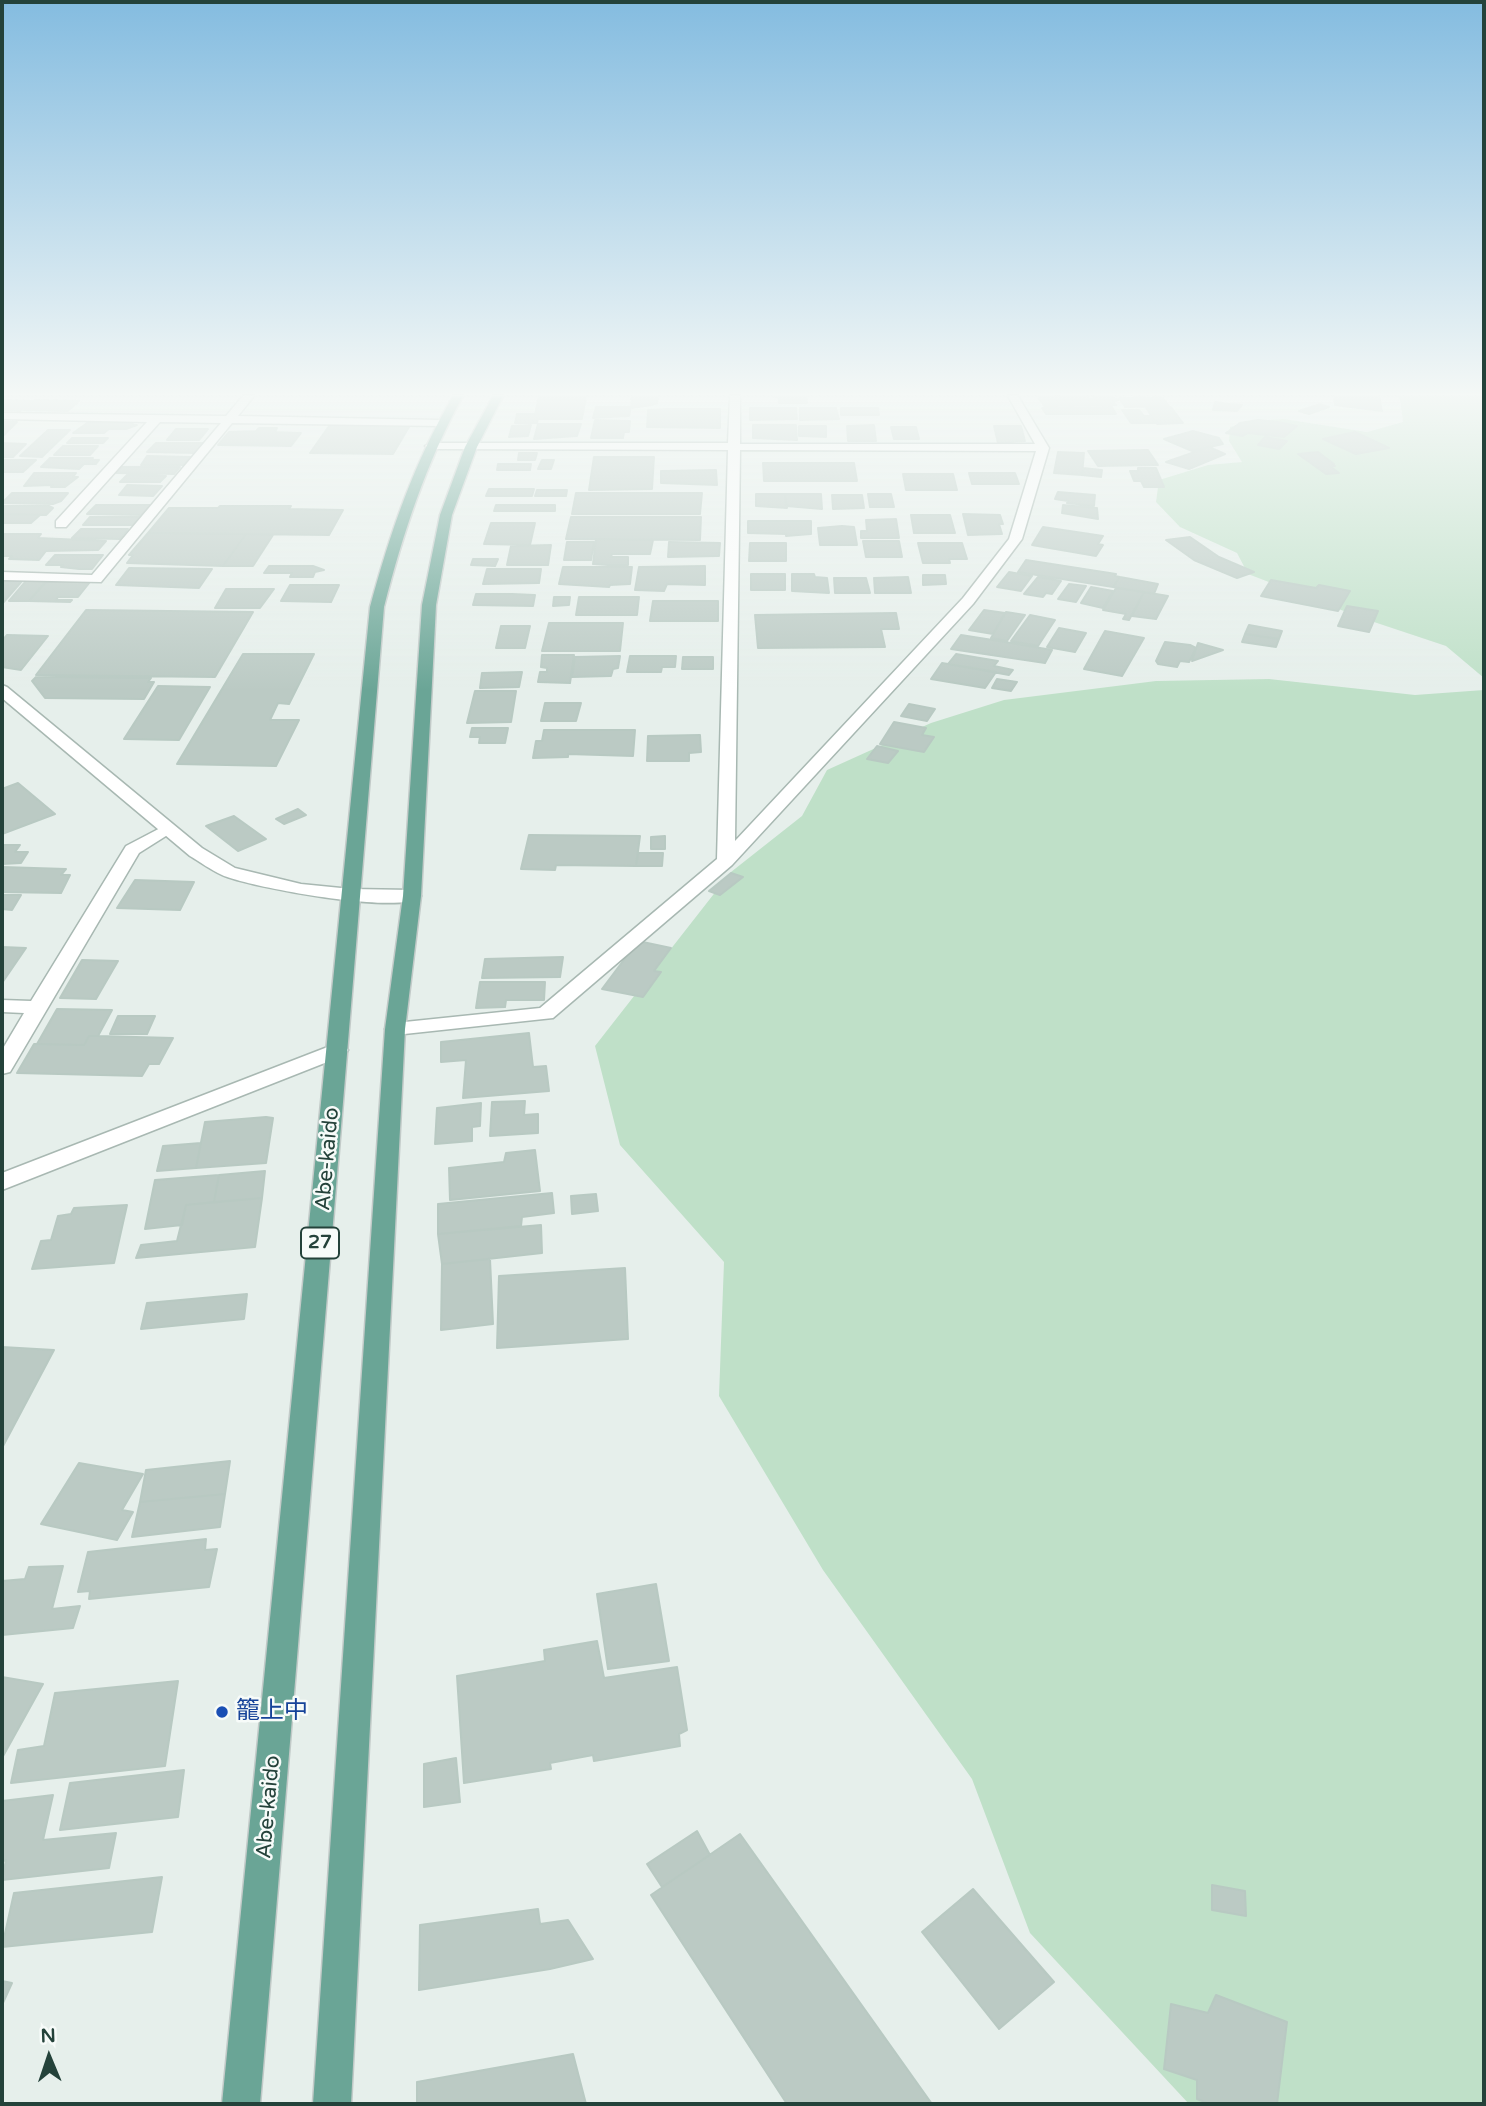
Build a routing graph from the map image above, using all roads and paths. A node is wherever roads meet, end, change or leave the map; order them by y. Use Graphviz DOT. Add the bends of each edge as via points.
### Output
graph roads {
  1 [pos="88,494"];
  2 [pos="167,494"];
  3 [pos="413,494"];
  4 [pos="454,494"];
  5 [pos="733,494"];
  6 [pos="1028,494"];
  7 [pos="61,524"];
  8 [pos="2,576"];
  9 [pos="2,690"];
  10 [pos="168,829"];
  11 [pos="726,861"];
  12 [pos="351,895"];
  13 [pos="412,895"];
  14 [pos="2,1006"];
  15 [pos="37,1008"];
  16 [pos="395,1029"];
  17 [pos="338,1049"];
  18 [pos="2,1067"];
  19 [pos="2,1182"];
  20 [pos="241,2104"];
  21 [pos="332,2104"];
  1 -- 7 [label="street"];
  2 -- 8 [label="street" via="96,579"];
  3 -- 12 [label="main road, Abe-kaido / 27" via="377,607"];
  4 -- 13 [label="main road" via="429,605"];
  5 -- 11 [label="street"];
  6 -- 11 [label="street" via="1015,539 968,601"];
  9 -- 10 [label="street"];
  10 -- 12 [label="street" via="229,872 301,890"];
  10 -- 15 [label="street" via="132,850"];
  11 -- 16 [label="street" via="546,1014"];
  12 -- 13 [label="street"];
  12 -- 17 [label="main road, Abe-kaido / 27"];
  13 -- 16 [label="main road"];
  14 -- 15 [label="street"];
  15 -- 18 [label="street"];
  16 -- 21 [label="main road"];
  17 -- 19 [label="street"];
  17 -- 20 [label="main road, Abe-kaido / 27"];
}
